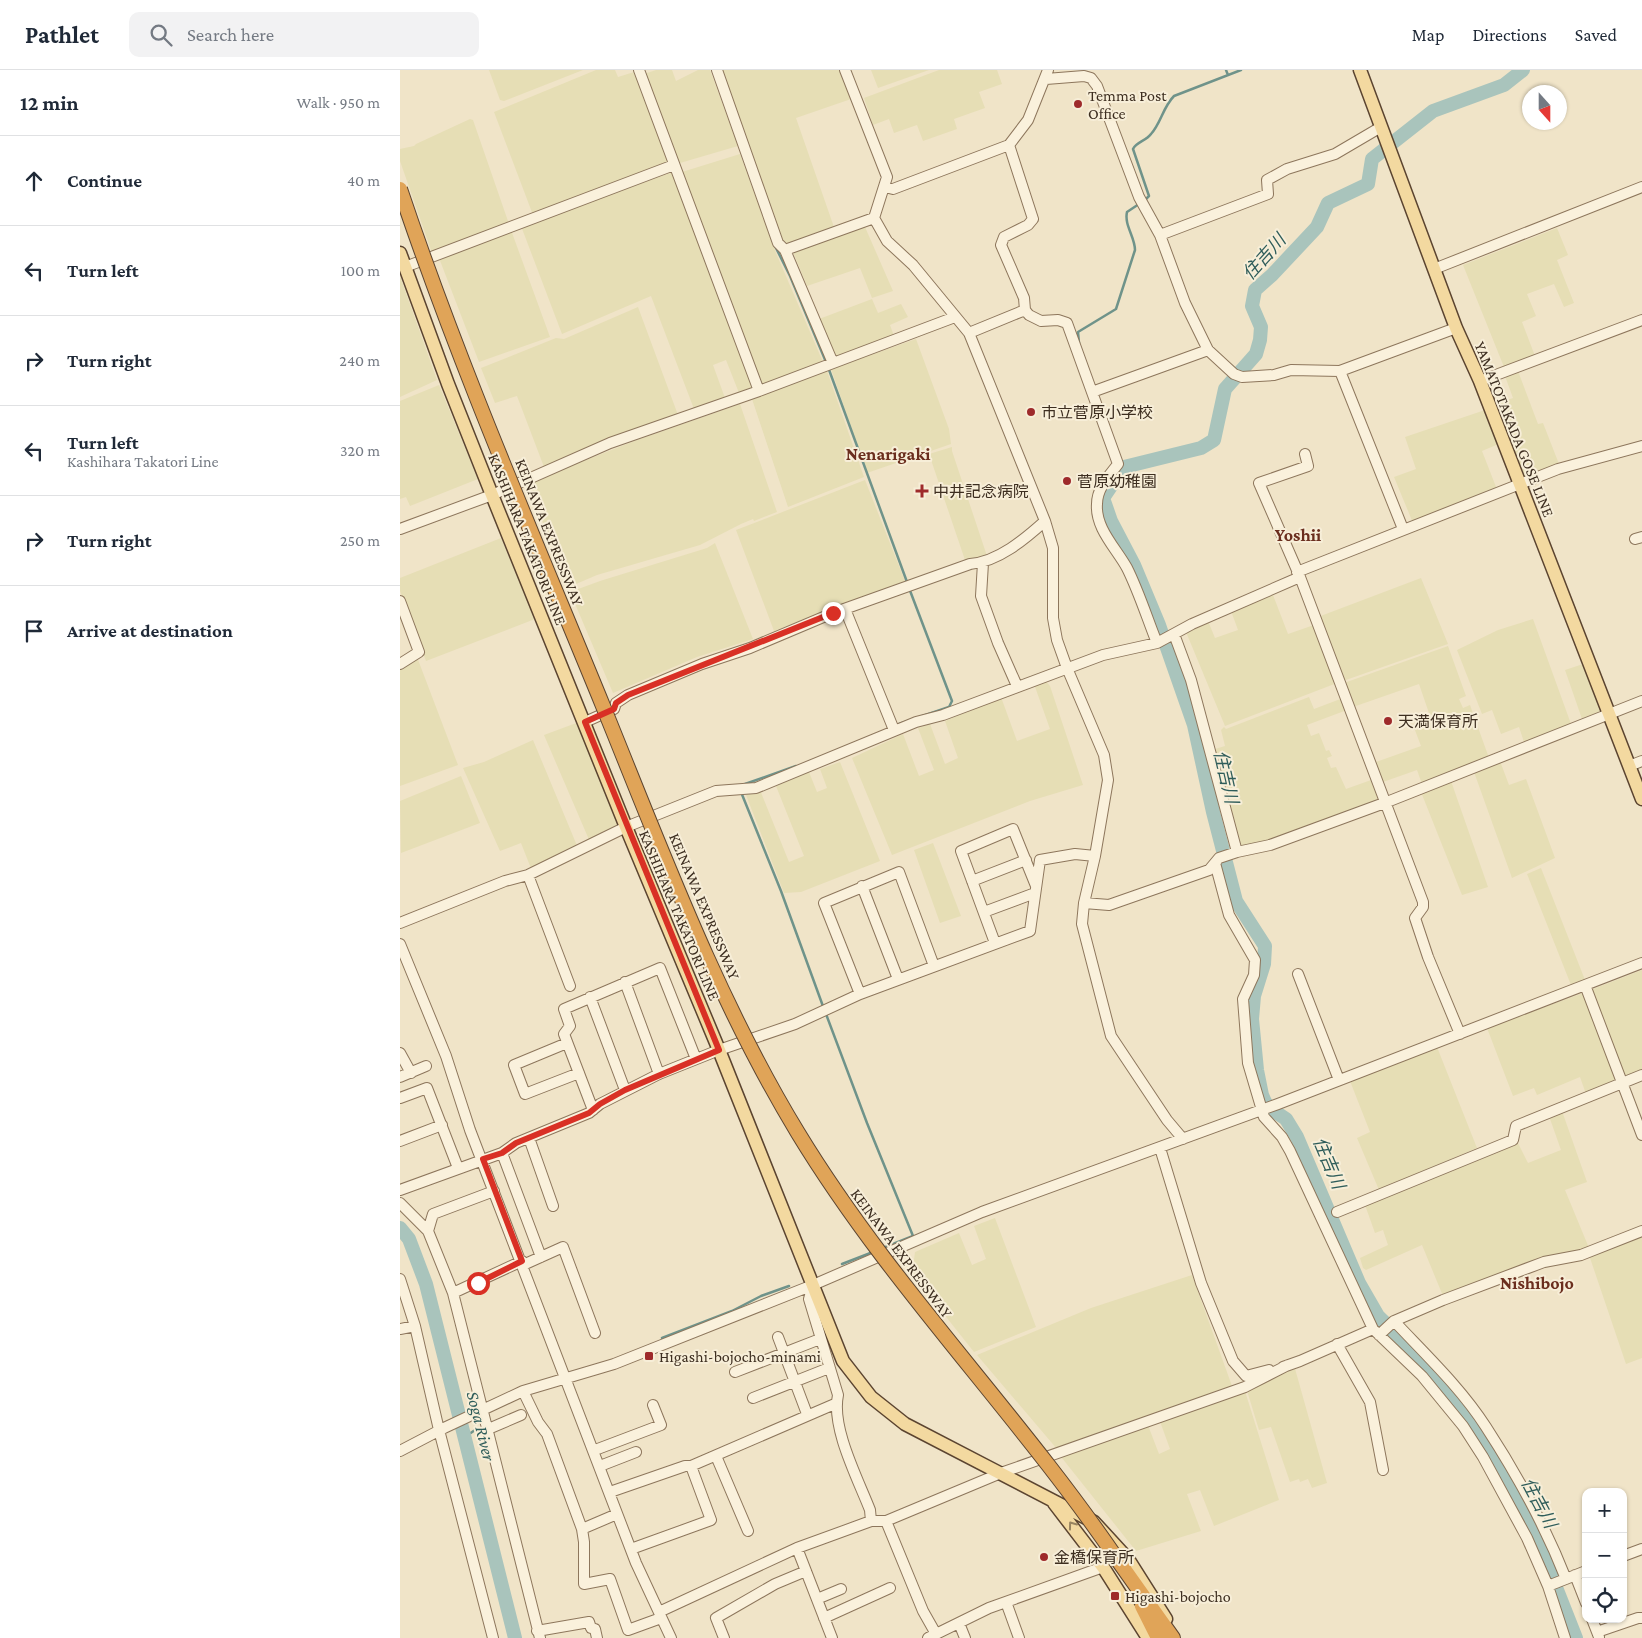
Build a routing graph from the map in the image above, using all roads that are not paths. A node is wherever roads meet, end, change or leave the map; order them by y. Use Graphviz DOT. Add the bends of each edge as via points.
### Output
graph roads {
  1 [pos="639,70"];
  2 [pos="717,70"];
  3 [pos="845,70"];
  4 [pos="1360,70"];
  5 [pos="1047,74"];
  6 [pos="1381,127"];
  7 [pos="1009,145"];
  8 [pos="674,165"];
  9 [pos="1642,187"];
  10 [pos="885,188"];
  11 [pos="400,189"];
  12 [pos="874,218"];
  13 [pos="1160,235"];
  14 [pos="785,250"];
  15 [pos="400,253"];
  16 [pos="405,267"];
  17 [pos="1434,269"];
  18 [pos="1025,310"];
  19 [pos="955,317"];
  20 [pos="1642,320"];
  21 [pos="1456,328"];
  22 [pos="969,333"];
  23 [pos="1208,350"];
  24 [pos="829,364"];
  25 [pos="1340,371"];
  26 [pos="1480,381"];
  27 [pos="759,392"];
  28 [pos="1092,392"];
  29 [pos="1642,446"];
  30 [pos="1305,454"];
  31 [pos="1519,484"];
  32 [pos="492,495"];
  33 [pos="1045,521"];
  34 [pos="400,529"];
  35 [pos="1404,529"];
  36 [pos="982,563"];
  37 [pos="1299,574"];
  38 [pos="400,601"];
  39 [pos="845,609"];
  40 [pos="1174,634"];
  41 [pos="1157,643"];
  42 [pos="400,664"];
  43 [pos="1066,668"];
  44 [pos="1018,686"];
  45 [pos="1642,701"];
  46 [pos="1609,714"];
  47 [pos="585,722"];
  48 [pos="893,728"];
  49 [pos="1642,761"];
  50 [pos="1629,766"];
  51 [pos="1642,799"];
  52 [pos="1387,802"];
  53 [pos="626,827"];
  54 [pos="1237,852"];
  55 [pos="1095,856"];
  56 [pos="1026,860"];
  57 [pos="1215,863"];
  58 [pos="528,875"];
  59 [pos="972,881"];
  60 [pos="862,886"];
  61 [pos="1036,890"];
  62 [pos="1084,903"];
  63 [pos="984,912"];
  64 [pos="400,923"];
  65 [pos="995,943"];
  66 [pos="400,944"];
  67 [pos="1642,963"];
  68 [pos="934,966"];
  69 [pos="1298,974"];
  70 [pos="898,979"];
  71 [pos="625,982"];
  72 [pos="1586,985"];
  73 [pos="570,986"];
  74 [pos="860,994"];
  75 [pos="590,997"];
  76 [pos="1460,1034"];
  77 [pos="567,1043"];
  78 [pos="719,1050"];
  79 [pos="400,1053"];
  80 [pos="696,1059"];
  81 [pos="426,1066"];
  82 [pos="411,1073"];
  83 [pos="579,1073"];
  84 [pos="659,1074"];
  85 [pos="1642,1075"];
  86 [pos="400,1077"];
  87 [pos="1339,1080"];
  88 [pos="1622,1083"];
  89 [pos="625,1090"];
  90 [pos="400,1097"];
  91 [pos="1261,1109"];
  92 [pos="594,1110"];
  93 [pos="442,1125"];
  94 [pos="1642,1135"];
  95 [pos="529,1138"];
  96 [pos="1183,1138"];
  97 [pos="400,1141"];
  98 [pos="1160,1148"];
  99 [pos="502,1153"];
  100 [pos="483,1159"];
  101 [pos="458,1168"];
  102 [pos="400,1190"];
  103 [pos="494,1191"];
  104 [pos="400,1203"];
  105 [pos="553,1206"];
  106 [pos="1337,1212"];
  107 [pos="428,1231"];
  108 [pos="1642,1231"];
  109 [pos="542,1257"];
  110 [pos="522,1263"];
  111 [pos="400,1279"];
  112 [pos="813,1285"];
  113 [pos="452,1293"];
  114 [pos="1394,1321"];
  115 [pos="415,1326"];
  116 [pos="400,1329"];
  117 [pos="1376,1332"];
  118 [pos="595,1333"];
  119 [pos="778,1337"];
  120 [pos="820,1339"];
  121 [pos="1337,1344"];
  122 [pos="784,1353"];
  123 [pos="1288,1365"];
  124 [pos="829,1368"];
  125 [pos="735,1372"];
  126 [pos="565,1379"];
  127 [pos="795,1382"];
  128 [pos="523,1391"];
  129 [pos="753,1398"];
  130 [pos="837,1403"];
  131 [pos="653,1405"];
  132 [pos="480,1411"];
  133 [pos="807,1414"];
  134 [pos="521,1415"];
  135 [pos="441,1429"];
  136 [pos="486,1430"];
  137 [pos="595,1450"];
  138 [pos="400,1451"];
  139 [pos="636,1452"];
  140 [pos="716,1456"];
  141 [pos="600,1466"];
  142 [pos="690,1466"];
  143 [pos="1383,1470"];
  144 [pos="1001,1473"];
  145 [pos="610,1492"];
  146 [pos="1043,1493"];
  147 [pos="618,1514"];
  148 [pos="871,1521"];
  149 [pos="886,1521"];
  150 [pos="582,1529"];
  151 [pos="748,1531"];
  152 [pos="797,1548"];
  153 [pos="630,1549"];
  154 [pos="1642,1549"];
  155 [pos="1627,1555"];
  156 [pos="1117,1559"];
  157 [pos="1103,1567"];
  158 [pos="806,1571"];
  159 [pos="1582,1572"];
  160 [pos="1570,1577"];
  161 [pos="1548,1586"];
  162 [pos="890,1588"];
  163 [pos="841,1589"];
  164 [pos="1582,1596"];
  165 [pos="817,1599"];
  166 [pos="1006,1602"];
  167 [pos="660,1615"];
  168 [pos="824,1618"];
  169 [pos="1642,1618"];
  170 [pos="960,1623"];
  171 [pos="1594,1623"];
  172 [pos="538,1634"];
  173 [pos="629,1634"];
  174 [pos="1598,1635"];
  175 [pos="932,1636"];
  176 [pos="493,1638"];
  177 [pos="597,1638"];
  178 [pos="671,1638"];
  179 [pos="724,1638"];
  180 [pos="832,1638"];
  181 [pos="965,1638"];
  182 [pos="1019,1638"];
  183 [pos="1148,1638"];
  184 [pos="1158,1638"];
  185 [pos="1174,1638"];
  186 [pos="1178,1638"];
  187 [pos="1564,1638"];
  1 -- 8 [label="street"];
  2 -- 14 [label="street" via="778,243"];
  3 -- 10 [label="street" via="887,177"];
  4 -- 6 [label="main road, YAMATOTAKADA GOSE LINE"];
  5 -- 7 [label="street" via="1028,120"];
  5 -- 13 [label="street" via="1084,76 1091,78 1097,86 1139,198"];
  6 -- 13 [label="street" via="1335,154 1287,169 1267,180 1268,194"];
  6 -- 17 [label="main road, YAMATOTAKADA GOSE LINE"];
  7 -- 10 [label="street" via="893,189"];
  7 -- 18 [label="street" via="1032,219 1028,226 1004,237 1001,245 1024,298"];
  8 -- 16 [label="street"];
  8 -- 27 [label="street"];
  9 -- 17 [label="street"];
  10 -- 12 [label="street"];
  11 -- 156 [label="highway, KEINAWA EXPRESSWAY, bridge" via="513,489 694,926 748,1043 796,1130 854,1220 921,1309 1036,1448"];
  12 -- 14 [label="street"];
  12 -- 19 [label="street" via="887,242 913,265"];
  13 -- 23 [label="street" via="1185,303"];
  14 -- 24 [label="street"];
  15 -- 16 [label="main road, KASHIHARA TAKATORI LINE"];
  16 -- 32 [label="main road, KASHIHARA TAKATORI LINE"];
  17 -- 21 [label="main road, YAMATOTAKADA GOSE LINE"];
  18 -- 22 [label="street"];
  18 -- 28 [label="street" via="1041,321 1067,323"];
  19 -- 22 [label="street"];
  19 -- 24 [label="street"];
  20 -- 26 [label="street"];
  21 -- 25 [label="street"];
  21 -- 26 [label="main road, YAMATOTAKADA GOSE LINE"];
  22 -- 33 [label="street"];
  23 -- 25 [label="street" via="1234,374 1242,377 1274,375 1291,370"];
  23 -- 28 [label="street"];
  24 -- 27 [label="street"];
  25 -- 35 [label="street"];
  26 -- 31 [label="main road, YAMATOTAKADA GOSE LINE"];
  27 -- 32 [label="street" via="610,443"];
  28 -- 41 [label="street" via="1118,464 1101,487 1096,512 1127,568"];
  29 -- 31 [label="street" via="1568,466"];
  30 -- 37 [label="street" via="1308,466 1259,483"];
  31 -- 35 [label="street"];
  31 -- 46 [label="main road, YAMATOTAKADA GOSE LINE"];
  32 -- 34 [label="street"];
  32 -- 47 [label="main road, KASHIHARA TAKATORI LINE"];
  33 -- 36 [label="street" via="1026,538"];
  33 -- 43 [label="street" via="1052,548 1053,618"];
  35 -- 37 [label="street"];
  36 -- 39 [label="street" via="970,564"];
  36 -- 44 [label="street" via="981,596"];
  37 -- 40 [label="street"];
  37 -- 52 [label="street"];
  38 -- 42 [label="street" via="419,652"];
  39 -- 47 [label="street" via="628,695 616,703 614,709"];
  39 -- 48 [label="street"];
  40 -- 41 [label="street"];
  40 -- 54 [label="street" via="1191,680"];
  41 -- 43 [label="street" via="1102,655"];
  43 -- 44 [label="street"];
  43 -- 55 [label="street" via="1104,755 1108,780"];
  44 -- 48 [label="street" via="943,715"];
  45 -- 46 [label="street"];
  46 -- 50 [label="main road, YAMATOTAKADA GOSE LINE"];
  46 -- 52 [label="street"];
  47 -- 53 [label="main road, KASHIHARA TAKATORI LINE"];
  48 -- 53 [label="street" via="756,788 716,791"];
  49 -- 50 [label="street"];
  50 -- 51 [label="main road, YAMATOTAKADA GOSE LINE"];
  52 -- 54 [label="street" via="1270,846"];
  52 -- 76 [label="street" via="1424,902 1416,918 1428,957"];
  53 -- 58 [label="street"];
  53 -- 78 [label="main road, KASHIHARA TAKATORI LINE"];
  54 -- 57 [label="street" via="1219,858"];
  55 -- 61 [label="street" via="1075,854 1040,860"];
  55 -- 62 [label="street"];
  56 -- 59 [label="street"];
  56 -- 59 [label="street" via="1013,830 961,851"];
  56 -- 61 [label="street"];
  57 -- 62 [label="street" via="1209,870 1109,905"];
  57 -- 91 [label="street" via="1229,915 1255,960 1254,975 1243,999 1244,1027 1248,1063"];
  58 -- 64 [label="street"];
  58 -- 73 [label="street"];
  59 -- 63 [label="street"];
  60 -- 68 [label="street" via="899,872"];
  60 -- 70 [label="street"];
  60 -- 74 [label="street" via="824,903"];
  61 -- 63 [label="street"];
  61 -- 65 [label="street" via="1030,931"];
  62 -- 96 [label="street" via="1082,924 1111,1036 1166,1120"];
  63 -- 65 [label="street"];
  65 -- 68 [label="street"];
  66 -- 100 [label="street" via="446,1056"];
  67 -- 72 [label="street"];
  68 -- 70 [label="street"];
  69 -- 87 [label="street"];
  70 -- 74 [label="street"];
  71 -- 75 [label="street"];
  71 -- 80 [label="street" via="660,968"];
  71 -- 84 [label="street"];
  72 -- 76 [label="street"];
  72 -- 88 [label="street"];
  74 -- 78 [label="street" via="824,1011"];
  75 -- 77 [label="street" via="564,1009 570,1026 564,1034"];
  75 -- 89 [label="street"];
  76 -- 87 [label="street"];
  77 -- 83 [label="street"];
  77 -- 83 [label="street" via="514,1065 525,1094"];
  78 -- 80 [label="street"];
  78 -- 112 [label="main road, KASHIHARA TAKATORI LINE"];
  79 -- 82 [label="street"];
  80 -- 84 [label="street"];
  81 -- 82 [label="street"];
  82 -- 86 [label="street"];
  83 -- 92 [label="street"];
  84 -- 89 [label="street"];
  85 -- 88 [label="street"];
  87 -- 91 [label="street"];
  88 -- 94 [label="street"];
  88 -- 106 [label="street" via="1516,1126 1513,1140"];
  89 -- 92 [label="street"];
  90 -- 93 [label="street" via="427,1088"];
  91 -- 96 [label="street"];
  91 -- 117 [label="street" via="1290,1151"];
  92 -- 95 [label="street"];
  93 -- 97 [label="street"];
  93 -- 101 [label="street"];
  95 -- 99 [label="street"];
  95 -- 105 [label="street"];
  96 -- 98 [label="street"];
  98 -- 112 [label="street" via="982,1212"];
  98 -- 123 [label="street" via="1201,1283 1233,1361 1246,1376"];
  99 -- 100 [label="street"];
  99 -- 109 [label="street"];
  100 -- 101 [label="street"];
  100 -- 103 [label="street"];
  101 -- 102 [label="street"];
  103 -- 107 [label="street" via="433,1214"];
  103 -- 110 [label="street"];
  104 -- 107 [label="street"];
  107 -- 113 [label="street"];
  108 -- 114 [label="street" via="1582,1255 1544,1262"];
  109 -- 110 [label="street"];
  109 -- 118 [label="street" via="563,1247"];
  110 -- 113 [label="street"];
  110 -- 126 [label="street"];
  111 -- 115 [label="street"];
  112 -- 120 [label="street" via="809,1299"];
  112 -- 126 [label="street" via="614,1364"];
  112 -- 144 [label="main road, KASHIHARA TAKATORI LINE" via="843,1361 871,1397 905,1424"];
  113 -- 132 [label="street"];
  114 -- 117 [label="street"];
  114 -- 160 [label="street" via="1486,1427"];
  115 -- 116 [label="street"];
  115 -- 135 [label="street"];
  117 -- 121 [label="street"];
  117 -- 161 [label="street" via="1422,1376 1483,1457 1515,1514"];
  119 -- 122 [label="street"];
  120 -- 122 [label="street"];
  120 -- 124 [label="street"];
  121 -- 123 [label="street"];
  121 -- 143 [label="street" via="1370,1402"];
  122 -- 125 [label="street"];
  122 -- 127 [label="street"];
  123 -- 144 [label="street" via="1245,1387"];
  124 -- 127 [label="street"];
  124 -- 130 [label="street" via="838,1395"];
  126 -- 128 [label="street"];
  126 -- 137 [label="street"];
  127 -- 129 [label="street"];
  127 -- 133 [label="street"];
  128 -- 132 [label="street"];
  128 -- 150 [label="street" via="547,1434"];
  130 -- 133 [label="street"];
  130 -- 148 [label="street" via="839,1427 870,1510"];
  131 -- 137 [label="street" via="661,1425"];
  132 -- 135 [label="street"];
  132 -- 136 [label="street"];
  133 -- 140 [label="street"];
  134 -- 136 [label="street"];
  135 -- 138 [label="street"];
  135 -- 176 [label="street"];
  136 -- 172 [label="street"];
  137 -- 141 [label="street"];
  139 -- 141 [label="street"];
  140 -- 142 [label="street"];
  140 -- 151 [label="street"];
  141 -- 145 [label="street"];
  142 -- 145 [label="street"];
  142 -- 153 [label="street" via="711,1520"];
  144 -- 146 [label="main road, KASHIHARA TAKATORI LINE"];
  144 -- 149 [label="street"];
  145 -- 147 [label="street"];
  157 -- 146 [label="main road, KASHIHARA TAKATORI LINE, one-way" via="1065,1514"];
  146 -- 186 [label="main road, KASHIHARA TAKATORI LINE" via="1081,1513 1105,1531 1139,1576"];
  147 -- 150 [label="street"];
  147 -- 153 [label="street"];
  148 -- 149 [label="street"];
  148 -- 152 [label="street"];
  149 -- 175 [label="street"];
  150 -- 173 [label="street" via="584,1584 610,1579"];
  152 -- 158 [label="street"];
  152 -- 167 [label="street"];
  153 -- 167 [label="street"];
  154 -- 155 [label="street"];
  156 -- 184 [label="highway"];
  156 -- 185 [label="highway"];
  157 -- 166 [label="street"];
  157 -- 183 [label="main road, KASHIHARA TAKATORI LINE"];
  158 -- 165 [label="street"];
  158 -- 179 [label="street" via="775,1584 716,1618"];
  159 -- 160 [label="street"];
  160 -- 161 [label="street"];
  160 -- 164 [label="street"];
  161 -- 187 [label="street"];
  162 -- 168 [label="street"];
  163 -- 165 [label="street"];
  165 -- 168 [label="street"];
  166 -- 170 [label="street"];
  166 -- 182 [label="street"];
  167 -- 173 [label="street"];
  167 -- 178 [label="street"];
  168 -- 180 [label="street"];
  169 -- 174 [label="street"];
  170 -- 175 [label="street"];
  170 -- 181 [label="street"];
  171 -- 174 [label="street"];
  172 -- 177 [label="street" via="589,1622"];
}
